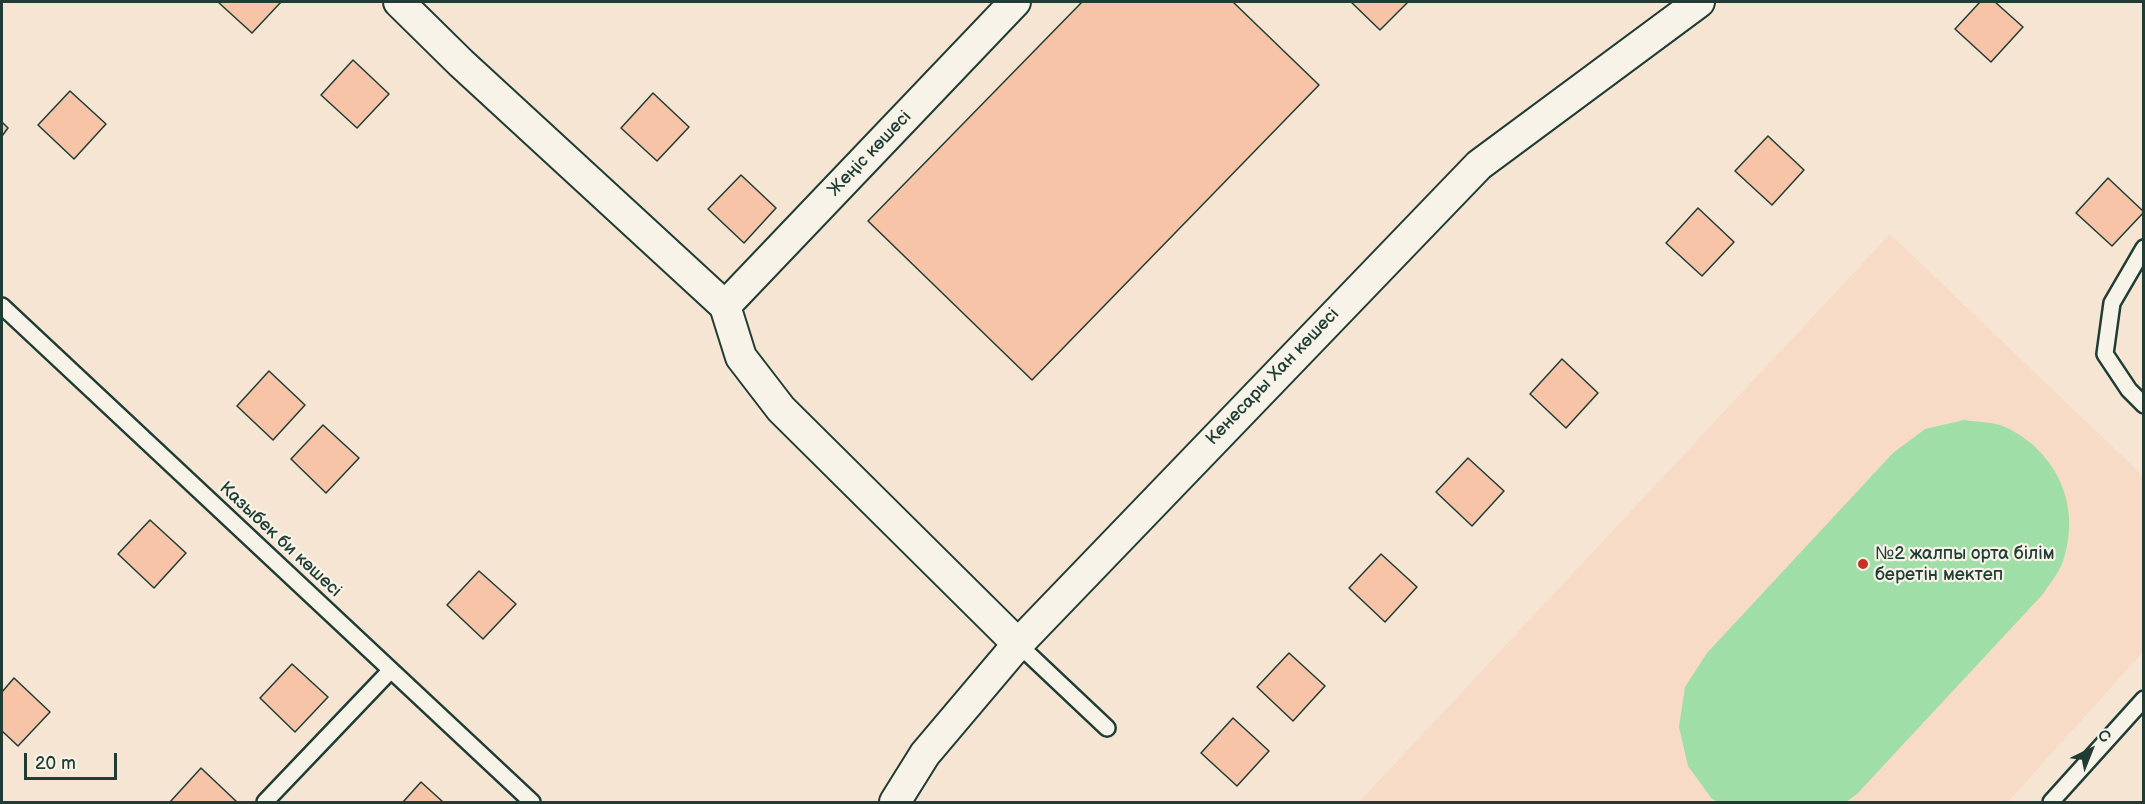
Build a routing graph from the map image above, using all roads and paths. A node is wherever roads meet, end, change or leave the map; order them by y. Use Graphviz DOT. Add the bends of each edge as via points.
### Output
graph roads {
  1 [pos="399,2"];
  2 [pos="1016,2"];
  3 [pos="1699,2"];
  4 [pos="1676,11"];
  5 [pos="2144,248"];
  6 [pos="2,306"];
  7 [pos="725,306"];
  8 [pos="2144,405"];
  9 [pos="1017,644"];
  10 [pos="390,671"];
  11 [pos="2144,699"];
  12 [pos="1107,728"];
  13 [pos="265,802"];
  14 [pos="532,802"];
  15 [pos="895,802"];
  16 [pos="2050,802"];
  1 -- 7 [label="street"];
  2 -- 7 [label="street, Жеңіс көшесі"];
  3 -- 4 [label="street, Кенесары Хан көшесі"];
  4 -- 9 [label="street, Кенесары Хан көшесі" via="1479,165"];
  5 -- 8 [label="lane" via="2112,303 2105,354"];
  6 -- 10 [label="lane, Казыбек би көшесі"];
  7 -- 9 [label="street" via="741,357 781,409"];
  9 -- 12 [label="lane"];
  9 -- 15 [label="street, Кенесары Хан көшесі" via="925,754"];
  10 -- 13 [label="lane"];
  10 -- 14 [label="lane, Казыбек би көшесі"];
  11 -- 16 [label="lane"];
}
